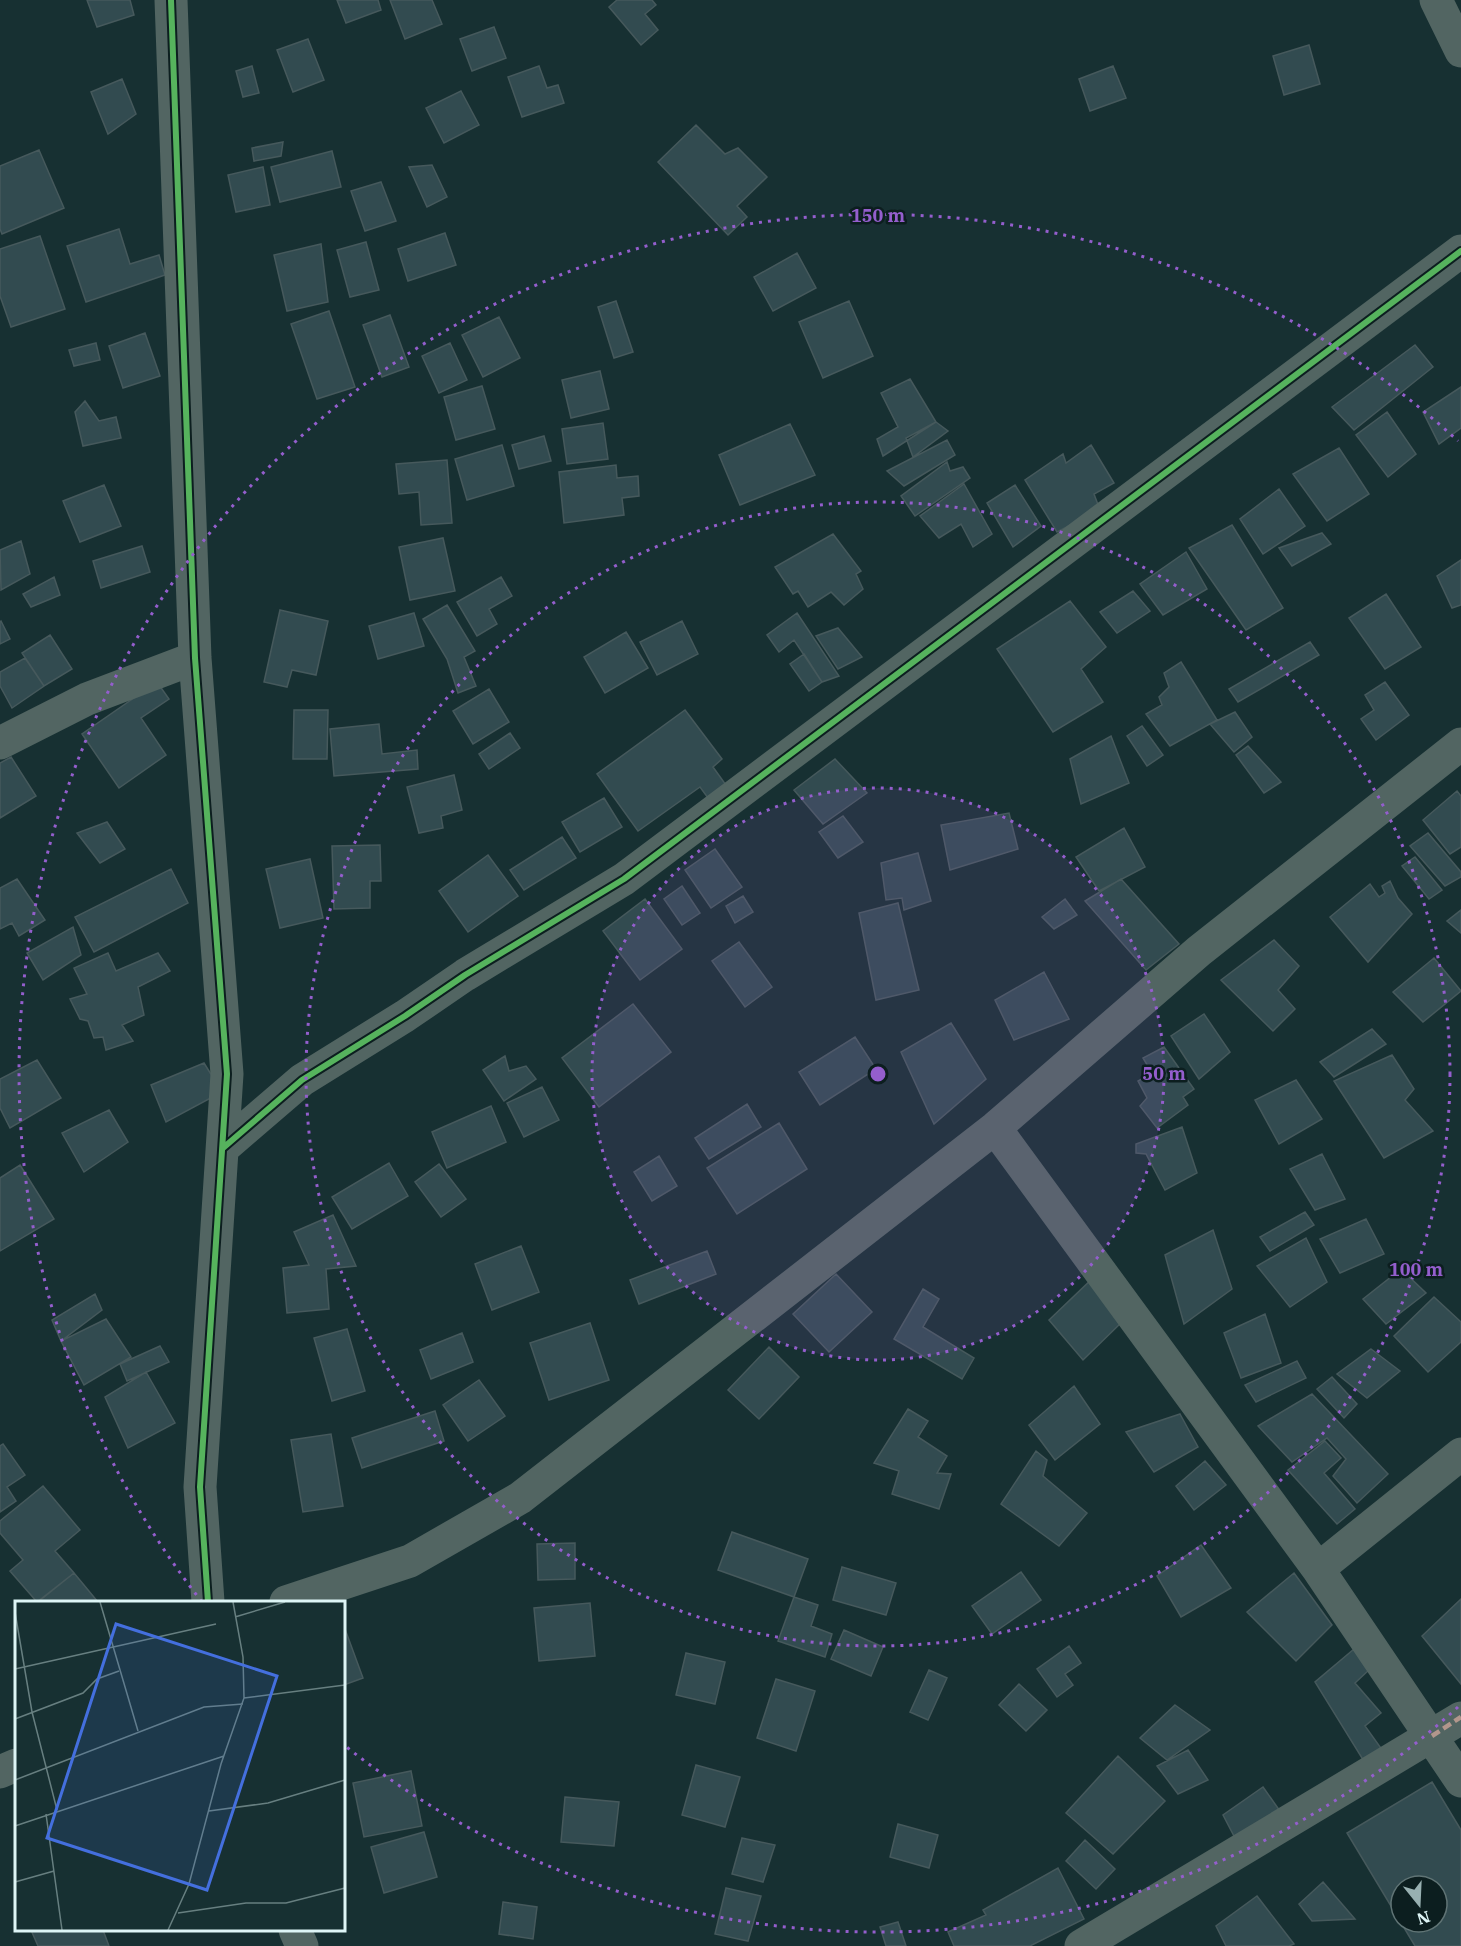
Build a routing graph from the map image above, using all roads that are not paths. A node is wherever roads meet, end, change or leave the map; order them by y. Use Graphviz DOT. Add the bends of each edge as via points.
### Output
graph roads {
  1 [pos="171,0"];
  2 [pos="1436,0"];
  3 [pos="1461,51"];
  4 [pos="1459,257"];
  5 [pos="195,658"];
  6 [pos="0,743"];
  7 [pos="1461,744"];
  8 [pos="995,1128"];
  9 [pos="223,1148"];
  10 [pos="1461,1454"];
  11 [pos="1318,1569"];
  12 [pos="208,1601"];
  13 [pos="289,1601"];
  14 [pos="1461,1718"];
  15 [pos="1432,1736"];
  16 [pos="15,1765"];
  17 [pos="0,1772"];
  18 [pos="1461,1781"];
  19 [pos="297,1931"];
  20 [pos="302,1946"];
  21 [pos="1081,1946"];
  1 -- 5 [label="street"];
  2 -- 3 [label="street"];
  4 -- 9 [label="street" via="624,879 302,1080"];
  5 -- 6 [label="street" via="87,699"];
  5 -- 9 [label="street" via="227,1074"];
  7 -- 8 [label="street" via="1199,951"];
  8 -- 11 [label="street"];
  8 -- 13 [label="street" via="520,1498 410,1562"];
  9 -- 12 [label="street" via="200,1487"];
  10 -- 11 [label="street"];
  11 -- 15 [label="street"];
  14 -- 15 [label="street"];
  15 -- 18 [label="street"];
  15 -- 21 [label="street"];
  16 -- 17 [label="street"];
  19 -- 20 [label="street"];
}
